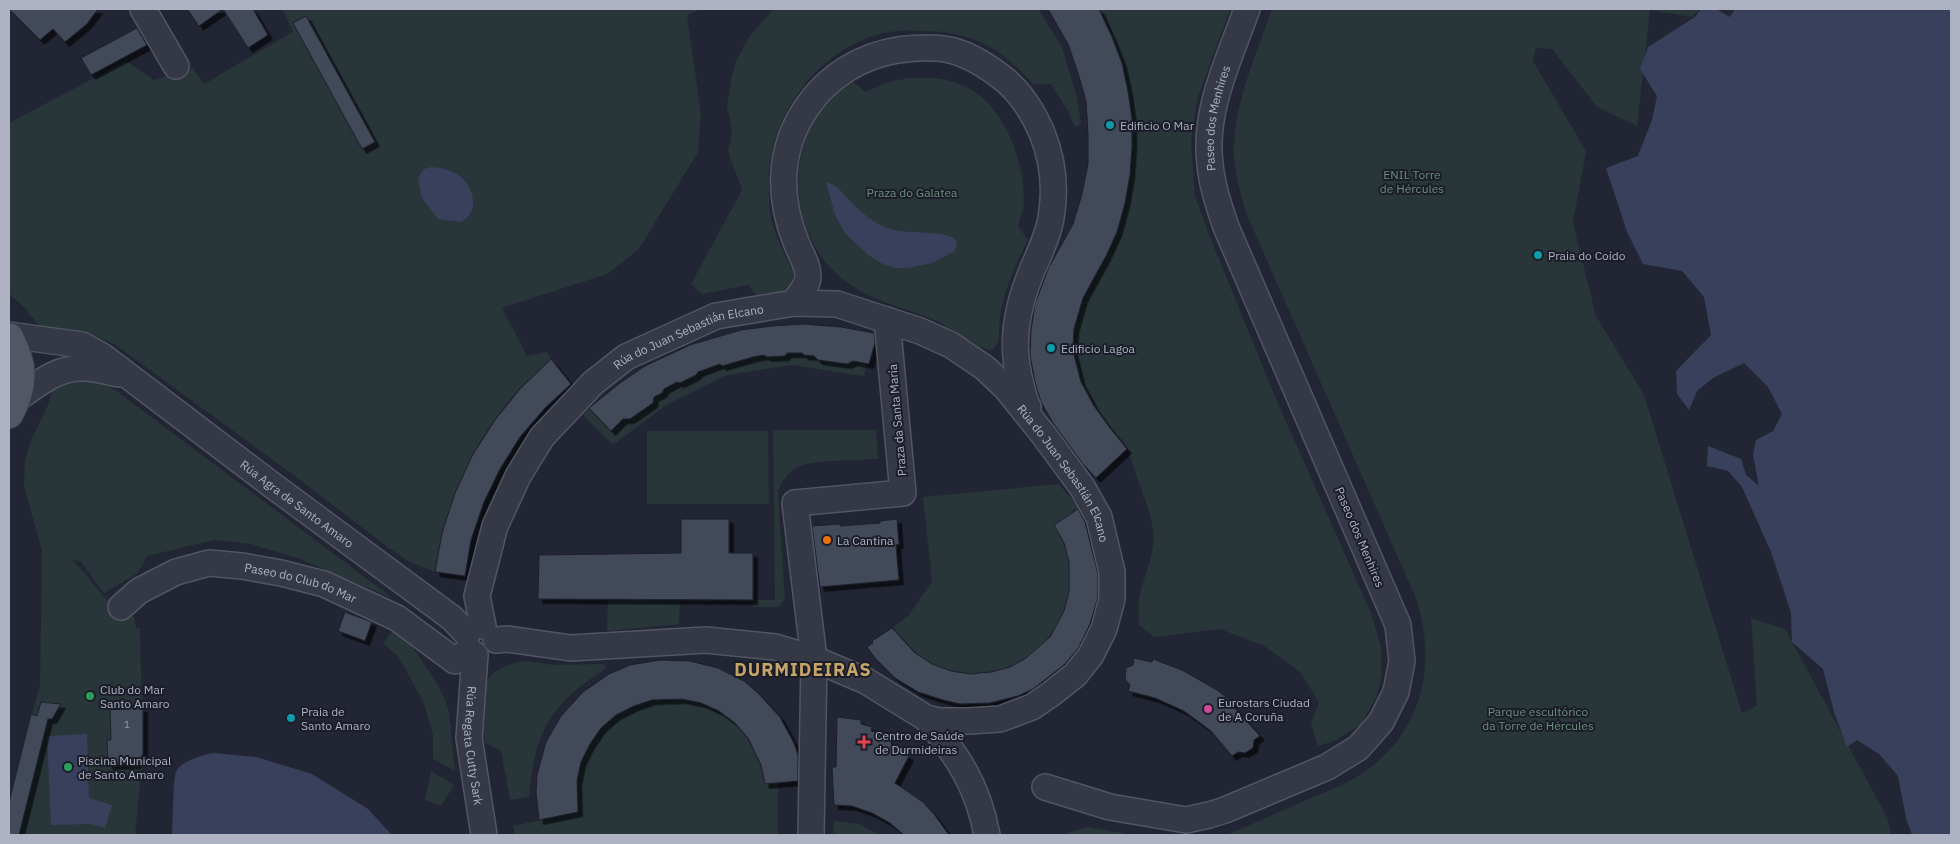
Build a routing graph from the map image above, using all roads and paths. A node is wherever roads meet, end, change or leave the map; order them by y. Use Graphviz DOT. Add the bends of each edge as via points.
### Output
graph roads {
  1 [pos="142,9"];
  2 [pos="1247,9"];
  3 [pos="176,66"];
  4 [pos="794,303"];
  5 [pos="887,320"];
  6 [pos="9,336"];
  7 [pos="126,376"];
  8 [pos="13,406"];
  9 [pos="1043,434"];
  10 [pos="120,608"];
  11 [pos="478,641"];
  12 [pos="814,659"];
  13 [pos="926,718"];
  14 [pos="1045,787"];
  15 [pos="484,835"];
  16 [pos="811,835"];
  17 [pos="987,835"];
  1 -- 3 [label="street"];
  2 -- 14 [label="street, Paseo dos Menhires" via="1218,91 1213,115 1210,162 1215,192 1226,227 1398,625 1402,661 1396,692 1381,722 1358,748 1327,767 1209,815 1186,820 1110,807"];
  4 -- 5 [label="street, Rúa do Juan Sebastián Elcano" via="837,304"];
  4 -- 9 [label="street" via="808,276 784,203 783,179 786,153 807,107 847,67 888,52 944,48 965,54 1006,80 1023,100 1037,122 1052,165 1051,219 1022,295 1016,318 1015,343 1016,369 1025,403"];
  4 -- 11 [label="street, Rúa do Juan Sebastián Elcano" via="716,316 626,357 593,383 542,437 518,476 495,526 477,596"];
  5 -- 9 [label="street, Rúa do Juan Sebastián Elcano" via="951,345 985,368 1006,388"];
  5 -- 12 [label="street, Praza da Santa María" via="904,493 795,503"];
  6 -- 7 [label="street, Rúa Agra de Santo Amaro" via="82,345 102,356"];
  6 -- 8 [label="main road" via="18,354 22,376"];
  7 -- 8 [label="street, Rúa Agra de Santo Amaro" via="86,368 66,369 41,381"];
  7 -- 11 [label="street, Rúa Agra de Santo Amaro" via="452,618"];
  9 -- 13 [label="street, Rúa do Juan Sebastián Elcano" via="1082,487 1099,517 1112,572 1112,599 1104,630 1091,655 1075,675 1032,707 1000,719 959,721"];
  10 -- 11 [label="street, Paseo do Club do Mar" via="139,591 176,572 209,564 242,566 282,572 324,584 397,618 455,661"];
  11 -- 12 [label="street, Rúa do Juan Sebastián Elcano" via="508,639 571,648 706,640 775,647"];
  11 -- 15 [label="street, Rúa Regata Cutty Sark" via="470,738"];
  12 -- 13 [label="street, Rúa do Juan Sebastián Elcano" via="866,681"];
  12 -- 16 [label="street"];
  13 -- 17 [label="street" via="950,746 969,776"];
}
